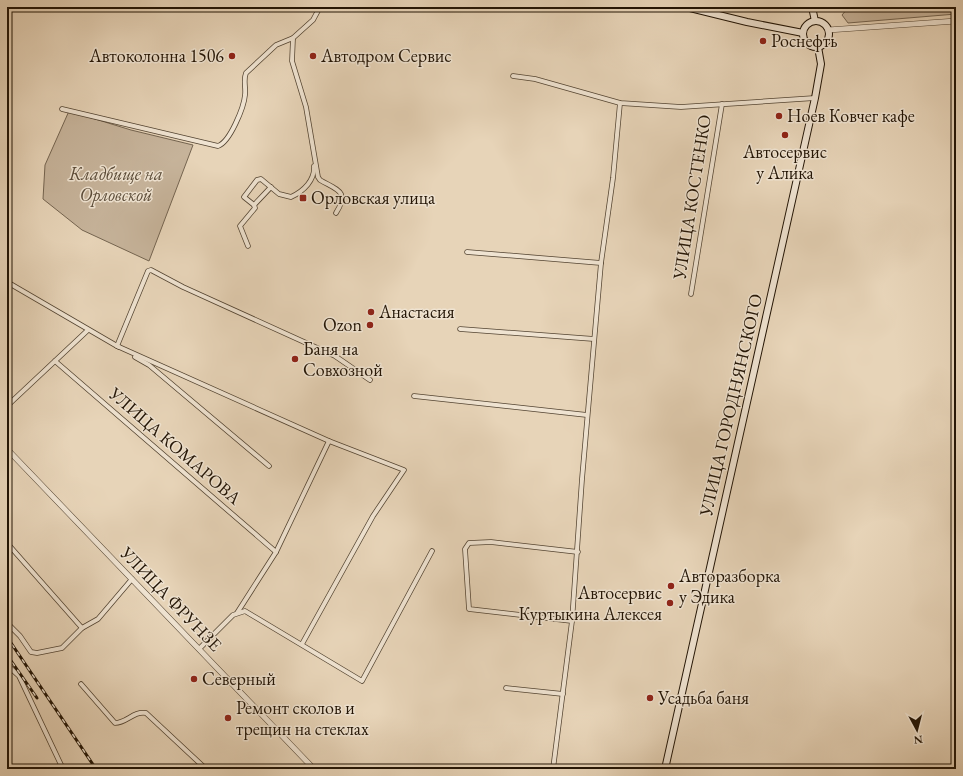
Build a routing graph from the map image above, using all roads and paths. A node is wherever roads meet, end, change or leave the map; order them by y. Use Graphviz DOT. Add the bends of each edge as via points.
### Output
graph roads {
  1 [pos="320,7"];
  2 [pos="686,7"];
  3 [pos="812,7"];
  4 [pos="815,21"];
  5 [pos="956,21"];
  6 [pos="828,30"];
  7 [pos="803,33"];
  8 [pos="293,38"];
  9 [pos="818,47"];
  10 [pos="513,76"];
  11 [pos="815,98"];
  12 [pos="620,103"];
  13 [pos="722,104"];
  14 [pos="62,109"];
  15 [pos="316,162"];
  16 [pos="312,180"];
  17 [pos="320,180"];
  18 [pos="271,187"];
  19 [pos="254,205"];
  20 [pos="336,213"];
  21 [pos="248,246"];
  22 [pos="468,252"];
  23 [pos="601,263"];
  24 [pos="7,282"];
  25 [pos="691,294"];
  26 [pos="460,329"];
  27 [pos="88,330"];
  28 [pos="594,339"];
  29 [pos="117,346"];
  30 [pos="55,361"];
  31 [pos="370,380"];
  32 [pos="414,396"];
  33 [pos="7,406"];
  34 [pos="587,415"];
  35 [pos="329,441"];
  36 [pos="7,449"];
  37 [pos="269,466"];
  38 [pos="7,543"];
  39 [pos="432,551"];
  40 [pos="276,552"];
  41 [pos="578,552"];
  42 [pos="132,579"];
  43 [pos="237,613"];
  44 [pos="572,620"];
  45 [pos="7,623"];
  46 [pos="82,628"];
  47 [pos="302,644"];
  48 [pos="199,649"];
  49 [pos="7,664"];
  50 [pos="81,684"];
  51 [pos="506,688"];
  52 [pos="563,694"];
  53 [pos="63,769"];
  54 [pos="206,769"];
  55 [pos="314,769"];
  56 [pos="553,769"];
  57 [pos="665,769"];
  1 -- 8 [label="street" via="313,20"];
  2 -- 7 [label="main road"];
  3 -- 4 [label="main road"];
  4 -- 6 [label="main road" via="824,24"];
  4 -- 7 [label="main road" via="808,24"];
  5 -- 6 [label="street"];
  6 -- 9 [label="main road" via="828,40"];
  7 -- 9 [label="main road" via="806,43"];
  8 -- 14 [label="street" via="276,45 246,73 243,106 226,142 218,146"];
  8 -- 15 [label="street" via="292,61 306,107"];
  9 -- 11 [label="main road, УЛИЦА ГОРОДНЯНСКОГО" via="821,64"];
  10 -- 12 [label="street" via="535,79"];
  11 -- 13 [label="street"];
  11 -- 57 [label="main road, УЛИЦА ГОРОДНЯНСКОГО"];
  12 -- 13 [label="street" via="681,108"];
  12 -- 23 [label="street"];
  13 -- 25 [label="street, УЛИЦА КОСТЕНКО"];
  15 -- 16 [label="street"];
  15 -- 17 [label="street"];
  16 -- 17 [label="street"];
  16 -- 18 [label="street" via="291,197 279,194"];
  17 -- 20 [label="street" via="343,195"];
  18 -- 19 [label="street"];
  18 -- 19 [label="street" via="262,180 257,180 244,197"];
  19 -- 21 [label="street" via="254,211 240,226"];
  22 -- 23 [label="street"];
  23 -- 28 [label="street"];
  24 -- 27 [label="street"];
  26 -- 28 [label="street"];
  27 -- 29 [label="street"];
  27 -- 30 [label="street"];
  28 -- 34 [label="street"];
  29 -- 31 [label="street" via="148,271 151,270 335,356"];
  29 -- 35 [label="street"];
  29 -- 37 [label="street" via="149,365"];
  30 -- 33 [label="street"];
  30 -- 40 [label="street, УЛИЦА КОМАРОВА"];
  32 -- 34 [label="street"];
  34 -- 41 [label="street"];
  35 -- 40 [label="street"];
  35 -- 47 [label="street" via="404,470 373,516"];
  36 -- 42 [label="street, УЛИЦА ФРУНЗЕ"];
  38 -- 46 [label="street"];
  39 -- 47 [label="street" via="362,681"];
  40 -- 43 [label="street"];
  41 -- 44 [label="street"];
  41 -- 44 [label="street" via="491,542 469,543 465,549 469,609"];
  42 -- 46 [label="street" via="98,619"];
  42 -- 48 [label="street, УЛИЦА ФРУНЗЕ"];
  43 -- 47 [label="street" via="248,612"];
  43 -- 48 [label="street"];
  44 -- 52 [label="street"];
  45 -- 46 [label="street" via="20,636 29,651 38,653 62,648"];
  48 -- 55 [label="street, УЛИЦА ФРУНЗЕ"];
  49 -- 53 [label="street" via="19,676"];
  50 -- 54 [label="street" via="115,723 140,712 146,713"];
  51 -- 52 [label="street"];
  52 -- 56 [label="street"];
}
